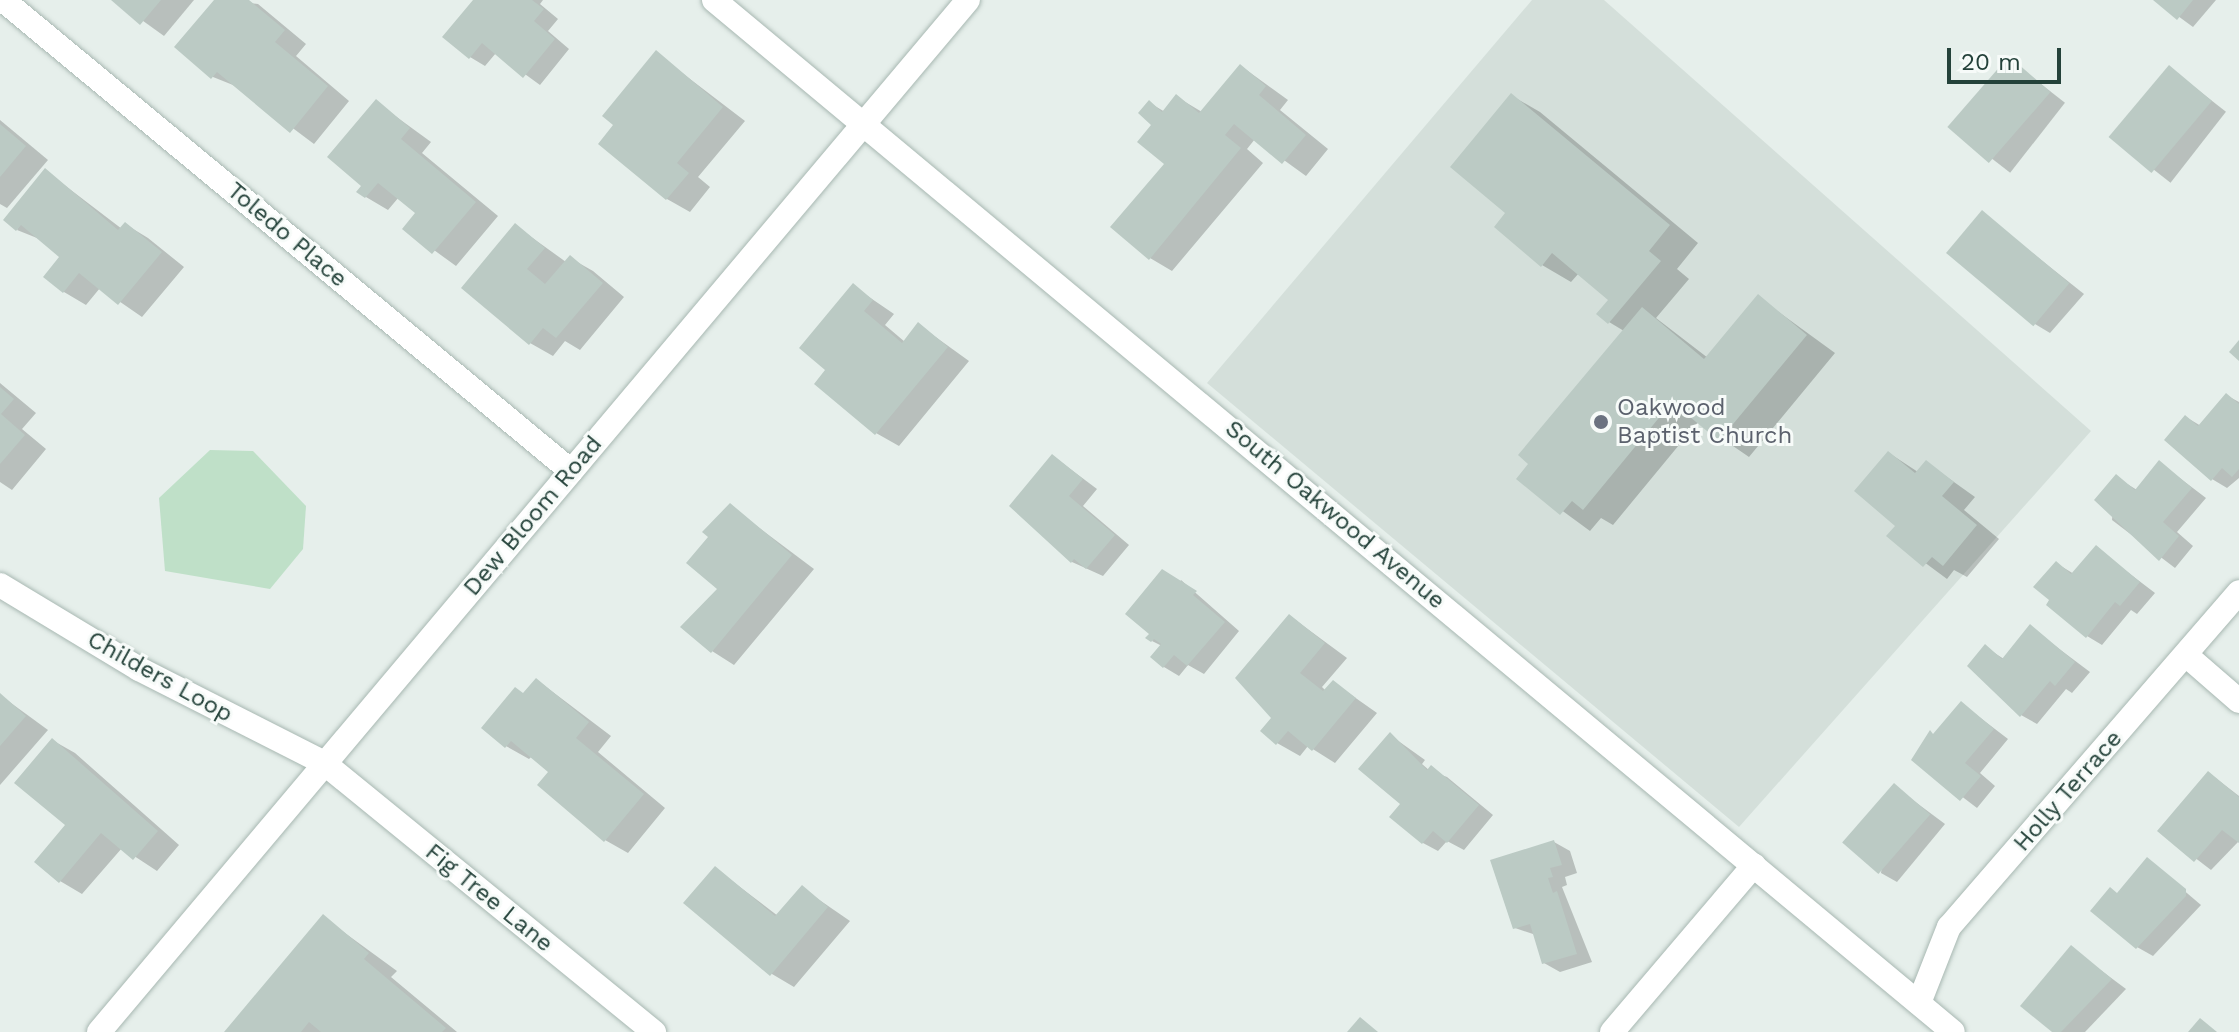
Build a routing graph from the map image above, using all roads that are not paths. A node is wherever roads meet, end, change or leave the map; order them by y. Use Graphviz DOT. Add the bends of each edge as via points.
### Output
graph roads {
  1 [pos="3,0"];
  2 [pos="714,0"];
  3 [pos="968,0"];
  4 [pos="864,124"];
  5 [pos="571,471"];
  6 [pos="0,585"];
  7 [pos="2239,592"];
  8 [pos="2186,655"];
  9 [pos="2239,701"];
  10 [pos="324,763"];
  11 [pos="1754,865"];
  12 [pos="1919,1003"];
  13 [pos="99,1032"];
  14 [pos="654,1032"];
  15 [pos="1612,1032"];
  16 [pos="1953,1032"];
  1 -- 5 [label="street, Toledo Place"];
  2 -- 4 [label="street, South Oakwood Avenue"];
  3 -- 4 [label="street, Dew Bloom Road"];
  4 -- 5 [label="street, Dew Bloom Road"];
  4 -- 11 [label="street, South Oakwood Avenue"];
  5 -- 10 [label="street, Dew Bloom Road"];
  6 -- 10 [label="street, Childers Loop" via="139,669"];
  7 -- 8 [label="street, Holly Terrace"];
  8 -- 9 [label="street"];
  8 -- 12 [label="street, Holly Terrace" via="1949,927"];
  10 -- 13 [label="street, Dew Bloom Road"];
  10 -- 14 [label="street, Fig Tree Lane"];
  11 -- 12 [label="street, South Oakwood Avenue"];
  11 -- 15 [label="street"];
  12 -- 16 [label="street, South Oakwood Avenue"];
}
